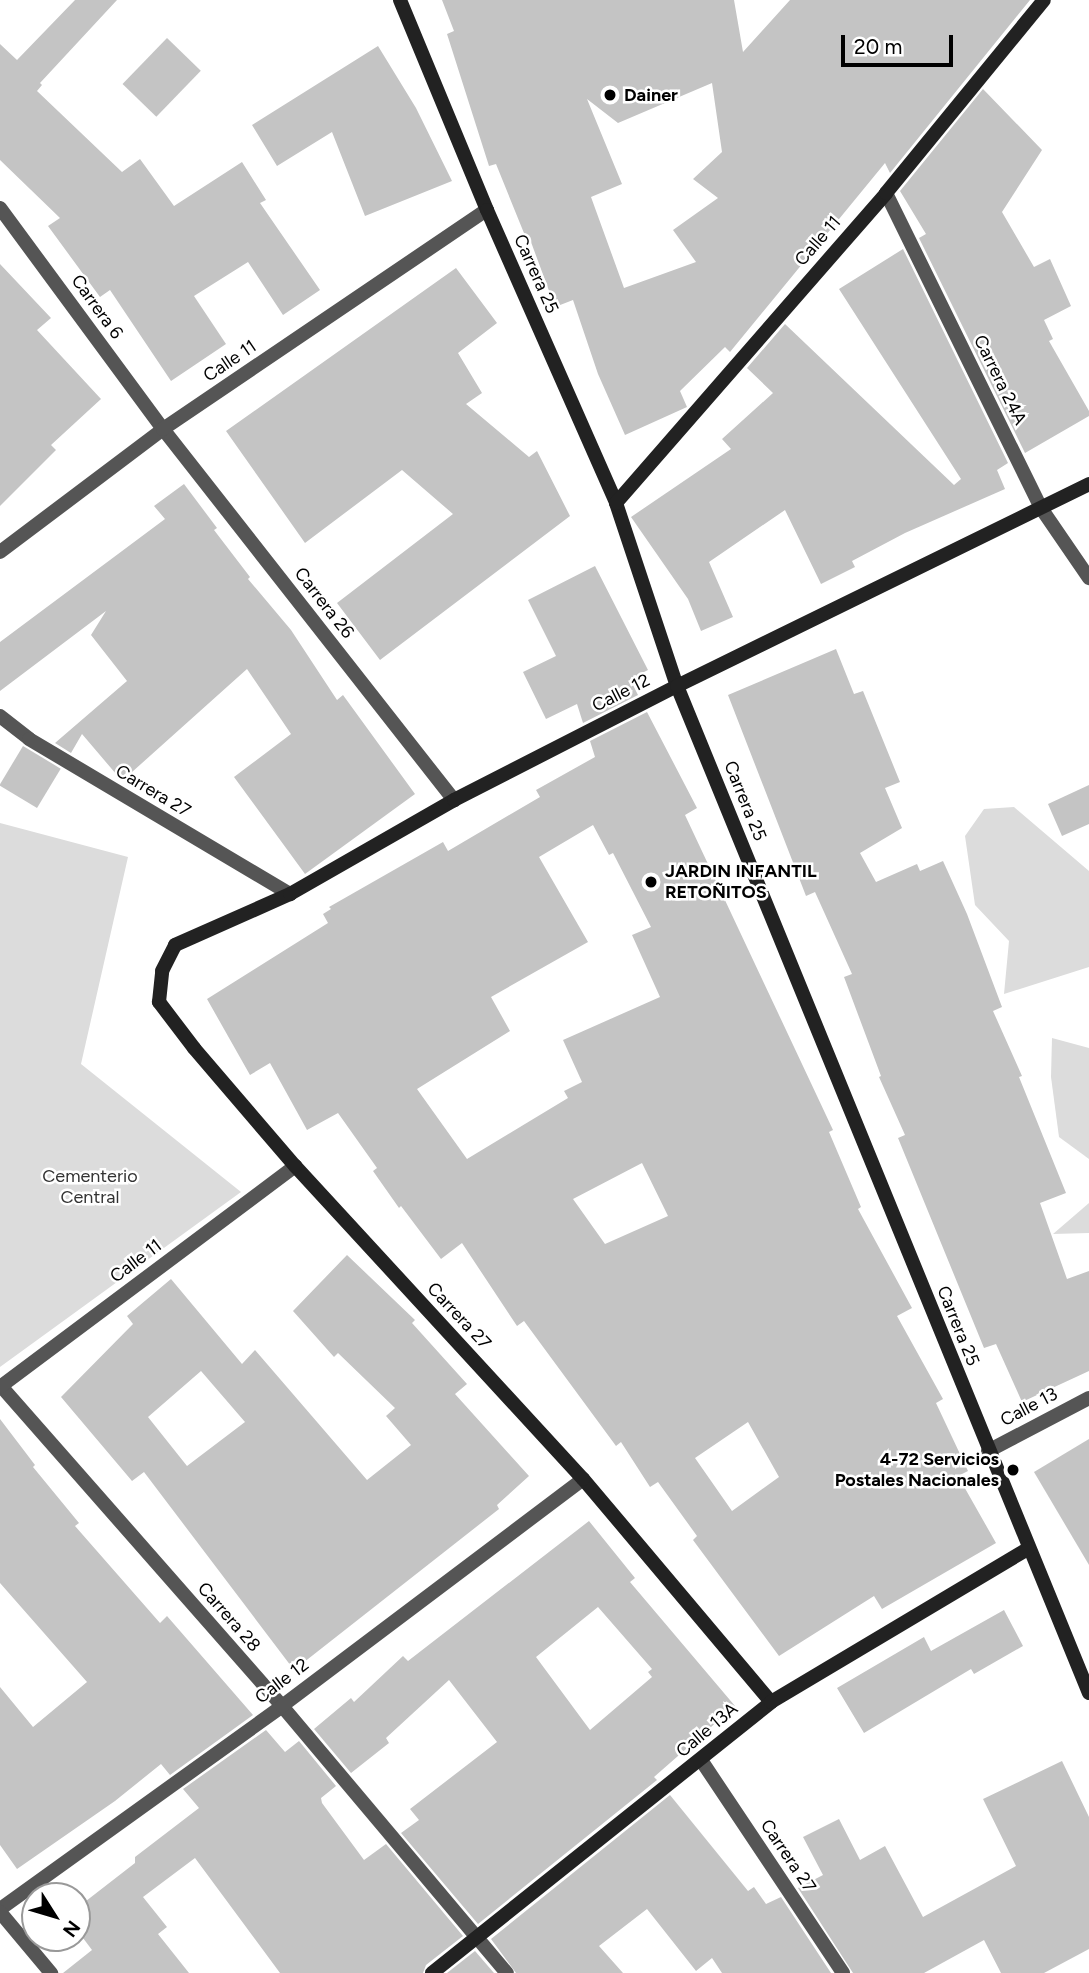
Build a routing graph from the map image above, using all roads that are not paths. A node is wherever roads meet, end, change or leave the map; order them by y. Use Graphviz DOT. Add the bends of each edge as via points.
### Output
graph roads {
  1 [pos="401,0"];
  2 [pos="1042,2"];
  3 [pos="886,192"];
  4 [pos="0,208"];
  5 [pos="487,210"];
  6 [pos="163,429"];
  7 [pos="1089,484"];
  8 [pos="616,503"];
  9 [pos="1041,508"];
  10 [pos="0,552"];
  11 [pos="1089,578"];
  12 [pos="677,686"];
  13 [pos="0,716"];
  14 [pos="454,800"];
  15 [pos="290,894"];
  16 [pos="175,945"];
  17 [pos="295,1166"];
  18 [pos="0,1386"];
  19 [pos="1089,1398"];
  20 [pos="988,1451"];
  21 [pos="583,1479"];
  22 [pos="1029,1548"];
  23 [pos="1089,1693"];
  24 [pos="771,1702"];
  25 [pos="282,1706"];
  26 [pos="701,1760"];
  27 [pos="0,1911"];
  28 [pos="478,1939"];
  29 [pos="51,1973"];
  30 [pos="432,1973"];
  31 [pos="507,1973"];
  32 [pos="843,1973"];
  1 -- 5 [label="street, Carrera 25"];
  2 -- 3 [label="street, Calle 11"];
  3 -- 8 [label="street, Calle 11"];
  3 -- 9 [label="street, Carrera 24A"];
  4 -- 6 [label="street, Carrera 6"];
  5 -- 6 [label="street, Calle 11"];
  5 -- 8 [label="street, Carrera 25"];
  6 -- 10 [label="street, Calle 11"];
  6 -- 14 [label="street, Carrera 26"];
  7 -- 9 [label="street, Calle 12"];
  8 -- 12 [label="street, Carrera 25"];
  9 -- 11 [label="street, Carrera 24A"];
  9 -- 12 [label="street, Calle 12"];
  12 -- 14 [label="street, Calle 12"];
  12 -- 20 [label="street, Carrera 25"];
  13 -- 15 [label="street, Carrera 27" via="29,739"];
  14 -- 15 [label="street, Calle 12"];
  15 -- 16 [label="street, Calle 12"];
  16 -- 17 [label="street, Carrera 27" via="162,971 159,1002"];
  17 -- 18 [label="street, Calle 11"];
  17 -- 21 [label="street, Carrera 27"];
  18 -- 25 [label="street, Carrera 28"];
  19 -- 20 [label="street, Calle 13"];
  20 -- 22 [label="street, Carrera 25"];
  21 -- 24 [label="street, Carrera 27"];
  21 -- 25 [label="street, Calle 12"];
  22 -- 23 [label="street, Carrera 25"];
  22 -- 24 [label="street, Calle 13A"];
  24 -- 26 [label="street, Calle 13A"];
  25 -- 27 [label="street, Calle 12"];
  25 -- 28 [label="street, Carrera 28"];
  26 -- 28 [label="street, Calle 13A"];
  26 -- 32 [label="street, Carrera 27"];
  27 -- 29 [label="street"];
  28 -- 30 [label="street, Calle 13A"];
  28 -- 31 [label="street, Carrera 28"];
}
